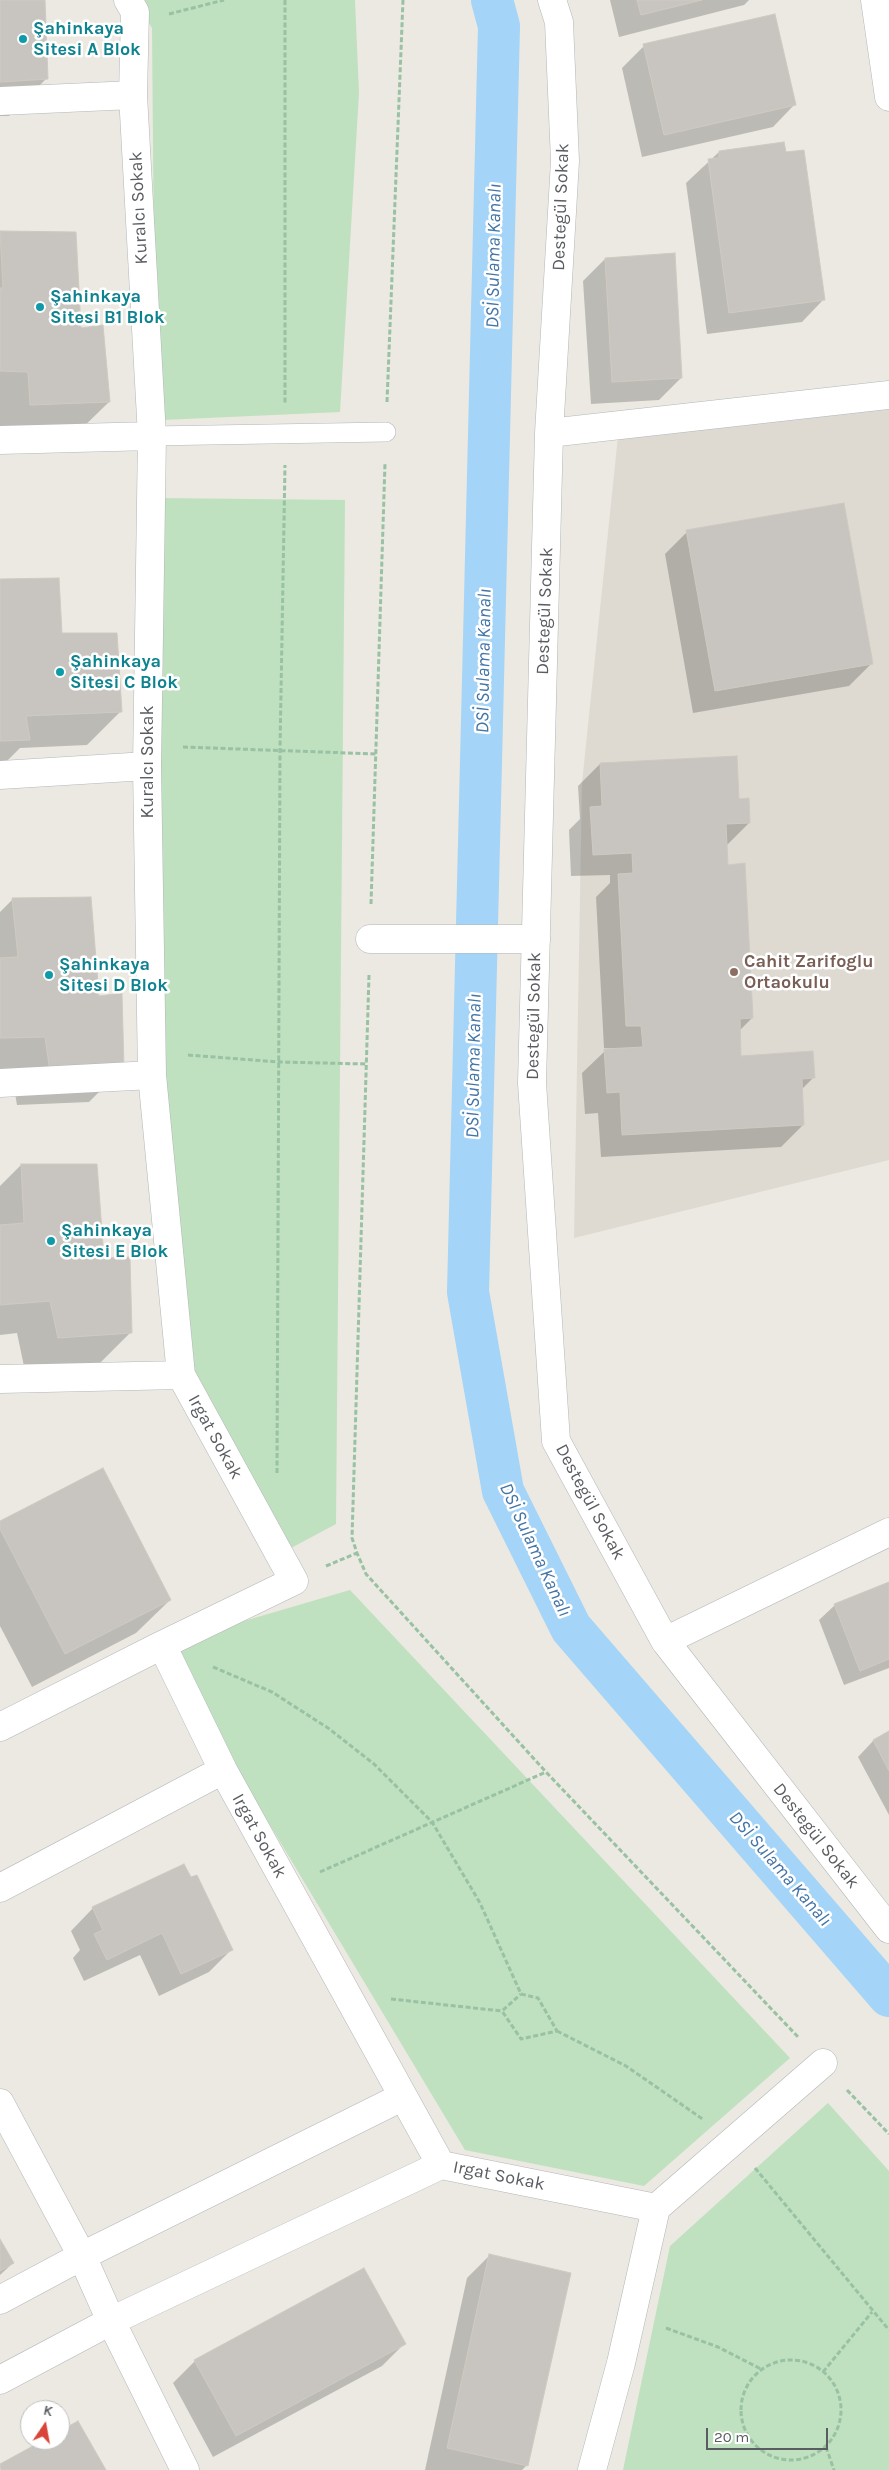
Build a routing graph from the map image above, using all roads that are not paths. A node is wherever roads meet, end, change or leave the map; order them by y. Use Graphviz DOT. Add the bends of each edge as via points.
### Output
graph roads {
  1 [pos="552,0"];
  2 [pos="874,0"];
  3 [pos="132,11"];
  4 [pos="133,95"];
  5 [pos="889,97"];
  6 [pos="0,101"];
  7 [pos="889,394"];
  8 [pos="386,432"];
  9 [pos="550,433"];
  10 [pos="152,436"];
  11 [pos="0,440"];
  12 [pos="148,756"];
  13 [pos="0,775"];
  14 [pos="370,939"];
  15 [pos="536,939"];
  16 [pos="152,1064"];
  17 [pos="0,1083"];
  18 [pos="181,1375"];
  19 [pos="0,1379"];
  20 [pos="889,1532"];
  21 [pos="666,1641"];
  22 [pos="162,1646"];
  23 [pos="0,1727"];
  24 [pos="223,1770"];
  25 [pos="0,1888"];
  26 [pos="884,1914"];
  27 [pos="823,2064"];
  28 [pos="402,2097"];
  29 [pos="0,2103"];
  30 [pos="441,2165"];
  31 [pos="656,2208"];
  32 [pos="82,2256"];
  33 [pos="0,2300"];
  34 [pos="112,2321"];
  35 [pos="0,2380"];
  36 [pos="185,2470"];
  37 [pos="592,2470"];
  1 -- 9 [label="street, Destegül Sokak" via="559,22 565,161"];
  2 -- 5 [label="street"];
  3 -- 4 [label="street, Kuralcı Sokak"];
  4 -- 6 [label="street"];
  4 -- 10 [label="street, Kuralcı Sokak"];
  7 -- 9 [label="street"];
  8 -- 10 [label="lane"];
  9 -- 15 [label="street, Destegül Sokak"];
  10 -- 11 [label="street"];
  10 -- 12 [label="street, Kuralcı Sokak"];
  12 -- 13 [label="street"];
  12 -- 16 [label="street, Kuralcı Sokak"];
  14 -- 15 [label="street"];
  15 -- 21 [label="street, Destegül Sokak" via="532,1083 556,1441"];
  16 -- 17 [label="street"];
  16 -- 18 [label="street, Kuralcı Sokak"];
  18 -- 19 [label="street"];
  18 -- 22 [label="street, Irgat Sokak" via="294,1581"];
  20 -- 21 [label="street"];
  21 -- 26 [label="street, Destegül Sokak"];
  22 -- 23 [label="street"];
  22 -- 24 [label="street, Irgat Sokak"];
  24 -- 25 [label="street"];
  24 -- 28 [label="street, Irgat Sokak"];
  27 -- 31 [label="street"];
  28 -- 30 [label="street, Irgat Sokak"];
  28 -- 32 [label="street"];
  29 -- 32 [label="street"];
  30 -- 31 [label="street, Irgat Sokak"];
  30 -- 34 [label="street"];
  31 -- 37 [label="street"];
  32 -- 33 [label="street"];
  32 -- 34 [label="street"];
  34 -- 35 [label="street"];
  34 -- 36 [label="street"];
}
